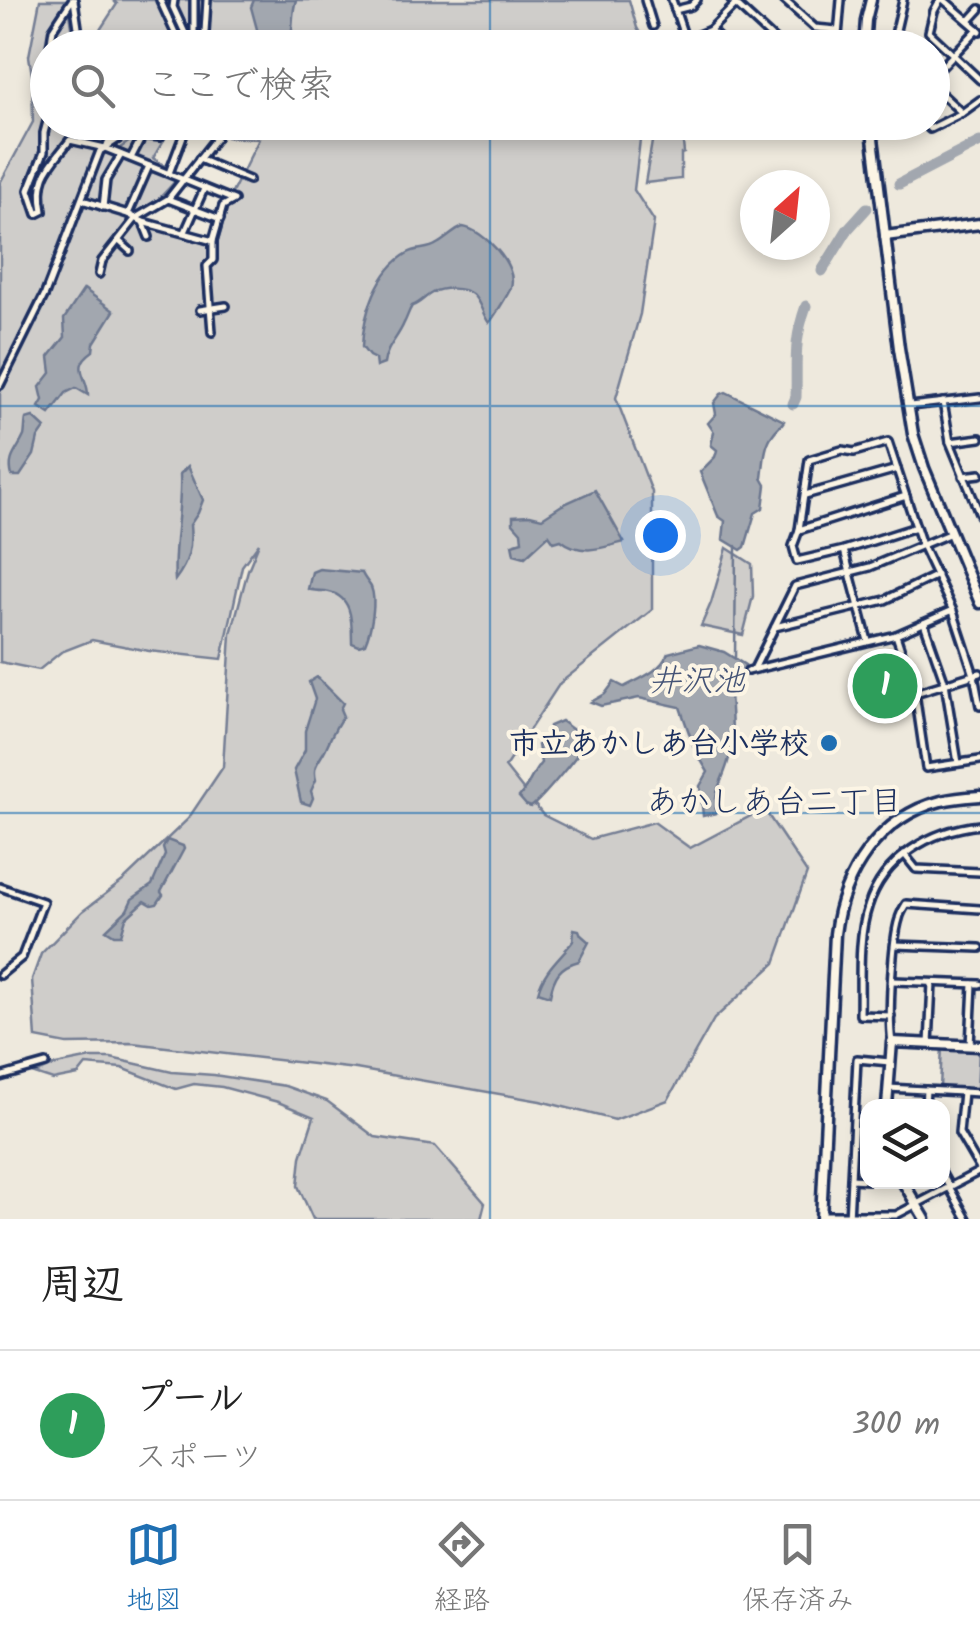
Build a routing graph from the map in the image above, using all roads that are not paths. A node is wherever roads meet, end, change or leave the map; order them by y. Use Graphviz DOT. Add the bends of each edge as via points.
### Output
graph roads {
  1 [pos="73,0"];
  2 [pos="160,0"];
  3 [pos="174,0"];
  4 [pos="194,0"];
  5 [pos="207,0"];
  6 [pos="645,0"];
  7 [pos="672,0"];
  8 [pos="697,0"];
  9 [pos="784,0"];
  10 [pos="841,0"];
  11 [pos="871,0"];
  12 [pos="903,0"];
  13 [pos="942,0"];
  14 [pos="733,2"];
  15 [pos="980,9"];
  16 [pos="675,10"];
  17 [pos="180,20"];
  18 [pos="193,21"];
  19 [pos="969,21"];
  20 [pos="653,26"];
  21 [pos="53,30"];
  22 [pos="78,30"];
  23 [pos="174,30"];
  24 [pos="185,30"];
  25 [pos="193,30"];
  26 [pos="205,30"];
  27 [pos="682,30"];
  28 [pos="710,30"];
  29 [pos="763,30"];
  30 [pos="837,30"];
  31 [pos="865,30"];
  32 [pos="896,30"];
  33 [pos="930,30"];
  34 [pos="979,30"];
  35 [pos="950,50"];
  36 [pos="954,54"];
  37 [pos="950,58"];
  38 [pos="980,80"];
  39 [pos="980,100"];
  40 [pos="950,102"];
  41 [pos="962,113"];
  42 [pos="950,119"];
  43 [pos="45,140"];
  44 [pos="70,140"];
  45 [pos="70,140"];
  46 [pos="109,140"];
  47 [pos="118,140"];
  48 [pos="141,140"];
  49 [pos="182,140"];
  50 [pos="214,140"];
  51 [pos="873,140"];
  52 [pos="106,148"];
  53 [pos="121,154"];
  54 [pos="131,158"];
  55 [pos="199,159"];
  56 [pos="149,166"];
  57 [pos="92,174"];
  58 [pos="169,174"];
  59 [pos="183,179"];
  60 [pos="106,180"];
  61 [pos="250,180"];
  62 [pos="204,188"];
  63 [pos="168,199"];
  64 [pos="82,200"];
  65 [pos="103,208"];
  66 [pos="195,209"];
  67 [pos="128,214"];
  68 [pos="220,219"];
  69 [pos="139,220"];
  70 [pos="980,224"];
  71 [pos="170,228"];
  72 [pos="186,232"];
  73 [pos="166,236"];
  74 [pos="885,236"];
  75 [pos="149,237"];
  76 [pos="118,241"];
  77 [pos="213,241"];
  78 [pos="130,251"];
  79 [pos="99,274"];
  80 [pos="226,306"];
  81 [pos="210,309"];
  82 [pos="200,310"];
  83 [pos="212,332"];
  84 [pos="0,385"];
  85 [pos="980,398"];
  86 [pos="943,402"];
  87 [pos="907,406"];
  88 [pos="980,438"];
  89 [pos="950,442"];
  90 [pos="897,468"];
  91 [pos="980,474"];
  92 [pos="963,476"];
  93 [pos="804,495"];
  94 [pos="906,496"];
  95 [pos="979,512"];
  96 [pos="916,527"];
  97 [pos="799,530"];
  98 [pos="950,533"];
  99 [pos="922,544"];
  100 [pos="844,550"];
  101 [pos="850,571"];
  102 [pos="937,575"];
  103 [pos="980,604"];
  104 [pos="859,607"];
  105 [pos="953,611"];
  106 [pos="924,623"];
  107 [pos="775,627"];
  108 [pos="896,635"];
  109 [pos="868,641"];
  110 [pos="977,674"];
  111 [pos="946,684"];
  112 [pos="915,693"];
  113 [pos="980,706"];
  114 [pos="980,760"];
  115 [pos="958,763"];
  116 [pos="980,796"];
  117 [pos="980,825"];
  118 [pos="904,854"];
  119 [pos="980,872"];
  120 [pos="0,887"];
  121 [pos="980,909"];
  122 [pos="895,945"];
  123 [pos="980,948"];
  124 [pos="0,976"];
  125 [pos="892,981"];
  126 [pos="932,983"];
  127 [pos="976,984"];
  128 [pos="890,1016"];
  129 [pos="892,1042"];
  130 [pos="929,1044"];
  131 [pos="975,1046"];
  132 [pos="890,1062"];
  133 [pos="46,1064"];
  134 [pos="0,1077"];
  135 [pos="888,1088"];
  136 [pos="926,1090"];
  137 [pos="963,1092"];
  138 [pos="980,1092"];
  139 [pos="887,1099"];
  140 [pos="925,1099"];
  141 [pos="980,1170"];
  142 [pos="851,1180"];
  143 [pos="860,1180"];
  144 [pos="950,1187"];
  145 [pos="907,1189"];
  146 [pos="946,1189"];
  147 [pos="916,1204"];
  148 [pos="821,1217"];
  149 [pos="849,1217"];
  150 [pos="925,1219"];
  151 [pos="967,1219"];
  1 -- 21 [label="street"];
  1 -- 22 [label="street"];
  2 -- 23 [label="street"];
  3 -- 17 [label="street"];
  4 -- 18 [label="street"];
  5 -- 26 [label="street"];
  6 -- 20 [label="street"];
  7 -- 16 [label="street"];
  8 -- 16 [label="street"];
  9 -- 30 [label="street" via="815,28"];
  10 -- 30 [label="street"];
  11 -- 31 [label="street"];
  12 -- 32 [label="street"];
  13 -- 19 [label="street"];
  13 -- 33 [label="street"];
  14 -- 28 [label="street"];
  14 -- 29 [label="street"];
  15 -- 19 [label="street"];
  16 -- 27 [label="street"];
  17 -- 18 [label="street"];
  17 -- 24 [label="street"];
  18 -- 25 [label="street"];
  19 -- 34 [label="street"];
  34 -- 36 [label="street"];
  35 -- 36 [label="street"];
  36 -- 37 [label="street"];
  36 -- 38 [label="street"];
  39 -- 41 [label="street"];
  40 -- 41 [label="street"];
  41 -- 42 [label="street"];
  43 -- 44 [label="street" via="29,190 36,214 43,211 45,173"];
  45 -- 52 [label="street"];
  46 -- 52 [label="street"];
  47 -- 52 [label="street"];
  48 -- 54 [label="street"];
  49 -- 58 [label="street"];
  50 -- 55 [label="street"];
  51 -- 74 [label="street"];
  52 -- 53 [label="street"];
  52 -- 57 [label="street"];
  53 -- 54 [label="street"];
  53 -- 60 [label="street"];
  54 -- 56 [label="street"];
  55 -- 59 [label="street"];
  55 -- 61 [label="street"];
  56 -- 58 [label="street"];
  56 -- 67 [label="street"];
  57 -- 60 [label="street"];
  57 -- 64 [label="street"];
  58 -- 59 [label="street"];
  59 -- 62 [label="street"];
  59 -- 63 [label="street"];
  60 -- 65 [label="street"];
  62 -- 66 [label="street"];
  62 -- 68 [label="street" via="234,200 223,206"];
  63 -- 66 [label="street"];
  63 -- 69 [label="street"];
  64 -- 65 [label="street"];
  64 -- 84 [label="street"];
  65 -- 67 [label="street"];
  66 -- 68 [label="street"];
  66 -- 72 [label="street"];
  67 -- 69 [label="street"];
  68 -- 77 [label="street"];
  69 -- 71 [label="street"];
  69 -- 75 [label="street"];
  69 -- 76 [label="street"];
  70 -- 74 [label="street"];
  71 -- 72 [label="street"];
  71 -- 73 [label="street"];
  72 -- 77 [label="street"];
  74 -- 87 [label="street"];
  76 -- 78 [label="street"];
  76 -- 79 [label="street"];
  77 -- 81 [label="street"];
  80 -- 81 [label="street"];
  81 -- 82 [label="street"];
  81 -- 83 [label="street"];
  85 -- 86 [label="street"];
  86 -- 87 [label="street"];
  86 -- 89 [label="street"];
  87 -- 98 [label="street"];
  88 -- 89 [label="street"];
  89 -- 92 [label="street"];
  90 -- 93 [label="street"];
  90 -- 93 [label="street" via="888,442 842,450 809,460"];
  90 -- 94 [label="street"];
  91 -- 92 [label="street"];
  92 -- 95 [label="street"];
  93 -- 97 [label="street"];
  94 -- 96 [label="street"];
  94 -- 97 [label="street"];
  96 -- 99 [label="street"];
  96 -- 100 [label="street"];
  97 -- 100 [label="street" via="797,561"];
  98 -- 99 [label="street"];
  98 -- 103 [label="street"];
  99 -- 101 [label="street"];
  99 -- 102 [label="street"];
  100 -- 101 [label="street"];
  101 -- 104 [label="street"];
  101 -- 107 [label="street" via="795,586"];
  102 -- 104 [label="street"];
  102 -- 105 [label="street"];
  104 -- 107 [label="street"];
  104 -- 109 [label="street"];
  105 -- 106 [label="street"];
  105 -- 110 [label="street"];
  106 -- 108 [label="street"];
  106 -- 111 [label="street"];
  107 -- 109 [label="street" via="751,670"];
  108 -- 109 [label="street"];
  108 -- 112 [label="street"];
  110 -- 111 [label="street"];
  110 -- 113 [label="street"];
  111 -- 112 [label="street"];
  111 -- 115 [label="street"];
  112 -- 115 [label="street" via="926,768"];
  114 -- 115 [label="street"];
  116 -- 148 [label="street" via="941,801 892,826 857,864 844,890 835,934"];
  117 -- 118 [label="street" via="947,830"];
  118 -- 119 [label="street" via="916,869"];
  118 -- 128 [label="street" via="876,888 863,936 860,1015"];
  120 -- 124 [label="street" via="43,902 22,958"];
  121 -- 122 [label="street" via="906,904"];
  122 -- 123 [label="street"];
  122 -- 125 [label="street"];
  125 -- 126 [label="street"];
  125 -- 128 [label="street"];
  126 -- 127 [label="street"];
  126 -- 130 [label="street"];
  127 -- 131 [label="street"];
  128 -- 129 [label="street"];
  129 -- 130 [label="street"];
  129 -- 132 [label="street"];
  130 -- 131 [label="street"];
  132 -- 135 [label="street"];
  132 -- 142 [label="street" via="856,1059"];
  133 -- 134 [label="street"];
  135 -- 136 [label="street"];
  135 -- 139 [label="street"];
  136 -- 137 [label="street"];
  136 -- 140 [label="street"];
  137 -- 138 [label="street"];
  137 -- 141 [label="street" via="958,1133"];
  141 -- 144 [label="street"];
  142 -- 143 [label="street"];
  142 -- 149 [label="street"];
  144 -- 151 [label="street"];
  145 -- 147 [label="street"];
  146 -- 147 [label="street"];
  147 -- 149 [label="street" via="896,1214"];
  147 -- 150 [label="street"];
  148 -- 149 [label="street"];
}
